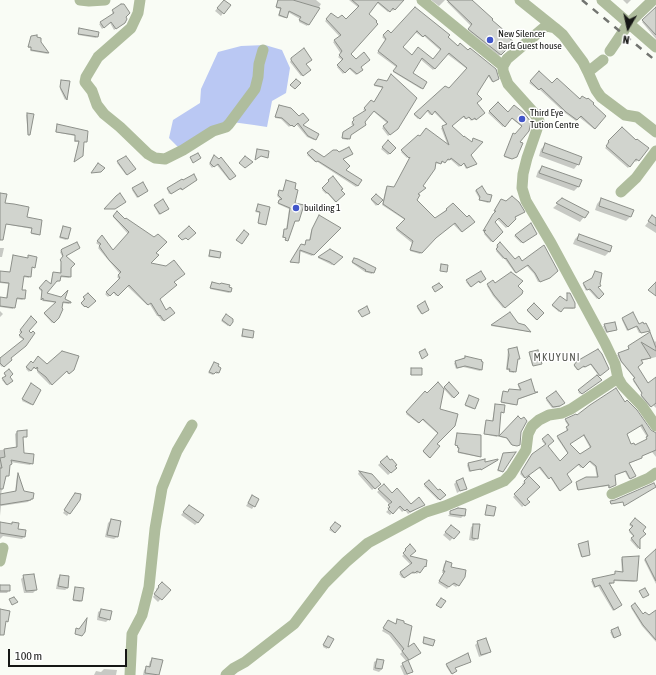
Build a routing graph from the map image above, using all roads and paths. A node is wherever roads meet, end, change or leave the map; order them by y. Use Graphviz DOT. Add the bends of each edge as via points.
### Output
graph roads {
  1 [pos="80,0"];
  2 [pos="105,0"];
  3 [pos="140,0"];
  4 [pos="422,0"];
  5 [pos="520,0"];
  6 [pos="602,0"];
  7 [pos="653,0"];
  8 [pos="629,23"];
  9 [pos="555,28"];
  10 [pos="656,47"];
  11 [pos="264,50"];
  12 [pos="610,50"];
  13 [pos="603,60"];
  14 [pos="503,66"];
  15 [pos="588,72"];
  16 [pos="656,132"];
  17 [pos="656,151"];
  18 [pos="621,192"];
  19 [pos="618,378"];
  20 [pos="192,425"];
  21 [pos="656,426"];
  22 [pos="656,473"];
  23 [pos="612,494"];
  24 [pos="3,548"];
  25 [pos="0,562"];
  26 [pos="130,675"];
  27 [pos="226,675"];
  1 -- 2 [label="street"];
  3 -- 11 [label="street" via="138,13 131,28 98,57 85,80 104,114 155,158 165,159 213,131 226,127 255,89 258,64"];
  4 -- 14 [label="street"];
  5 -- 9 [label="street"];
  6 -- 8 [label="street"];
  7 -- 8 [label="street"];
  8 -- 10 [label="street"];
  8 -- 12 [label="street"];
  9 -- 14 [label="street" via="546,26"];
  9 -- 15 [label="street" via="563,35"];
  13 -- 15 [label="street"];
  14 -- 19 [label="street" via="508,84 539,121 523,174 522,188 526,201 605,343 615,364"];
  15 -- 16 [label="street" via="601,97 625,115 637,117"];
  17 -- 18 [label="street" via="636,178"];
  19 -- 21 [label="street"];
  19 -- 27 [label="street" via="571,409 549,415 532,426 526,450 504,481 426,512 368,543 325,584 294,624"];
  20 -- 26 [label="street" via="177,451 162,488 149,587 142,614 132,634"];
  22 -- 23 [label="street"];
  24 -- 25 [label="street"];
}
